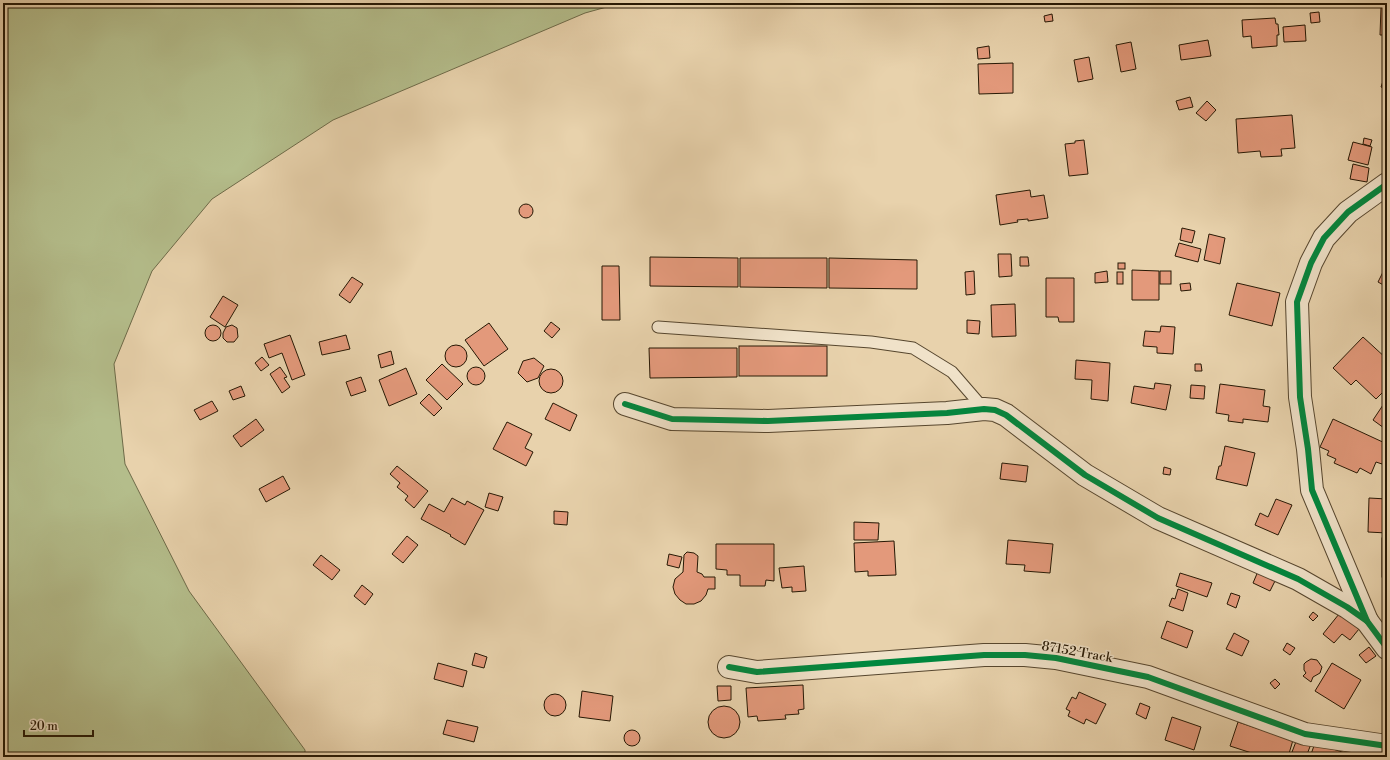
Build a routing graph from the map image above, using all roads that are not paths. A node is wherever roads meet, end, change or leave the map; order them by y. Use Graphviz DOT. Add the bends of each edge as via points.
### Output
graph roads {
  1 [pos="1387,184"];
  2 [pos="658,328"];
  3 [pos="625,404"];
  4 [pos="984,409"];
  5 [pos="1367,621"];
  6 [pos="1387,648"];
  7 [pos="729,667"];
  8 [pos="1387,746"];
  1 -- 5 [label="street" via="1348,212 1324,238 1311,263 1297,302 1300,397 1312,490"];
  2 -- 4 [label="lane" via="871,342 913,348 952,372"];
  3 -- 4 [label="street" via="672,419 768,421"];
  4 -- 5 [label="street" via="1006,415 1085,475 1158,518 1298,579"];
  5 -- 6 [label="street"];
  7 -- 8 [label="street, 87152 Track" via="757,672 1025,654 1148,677 1305,734"];
}
